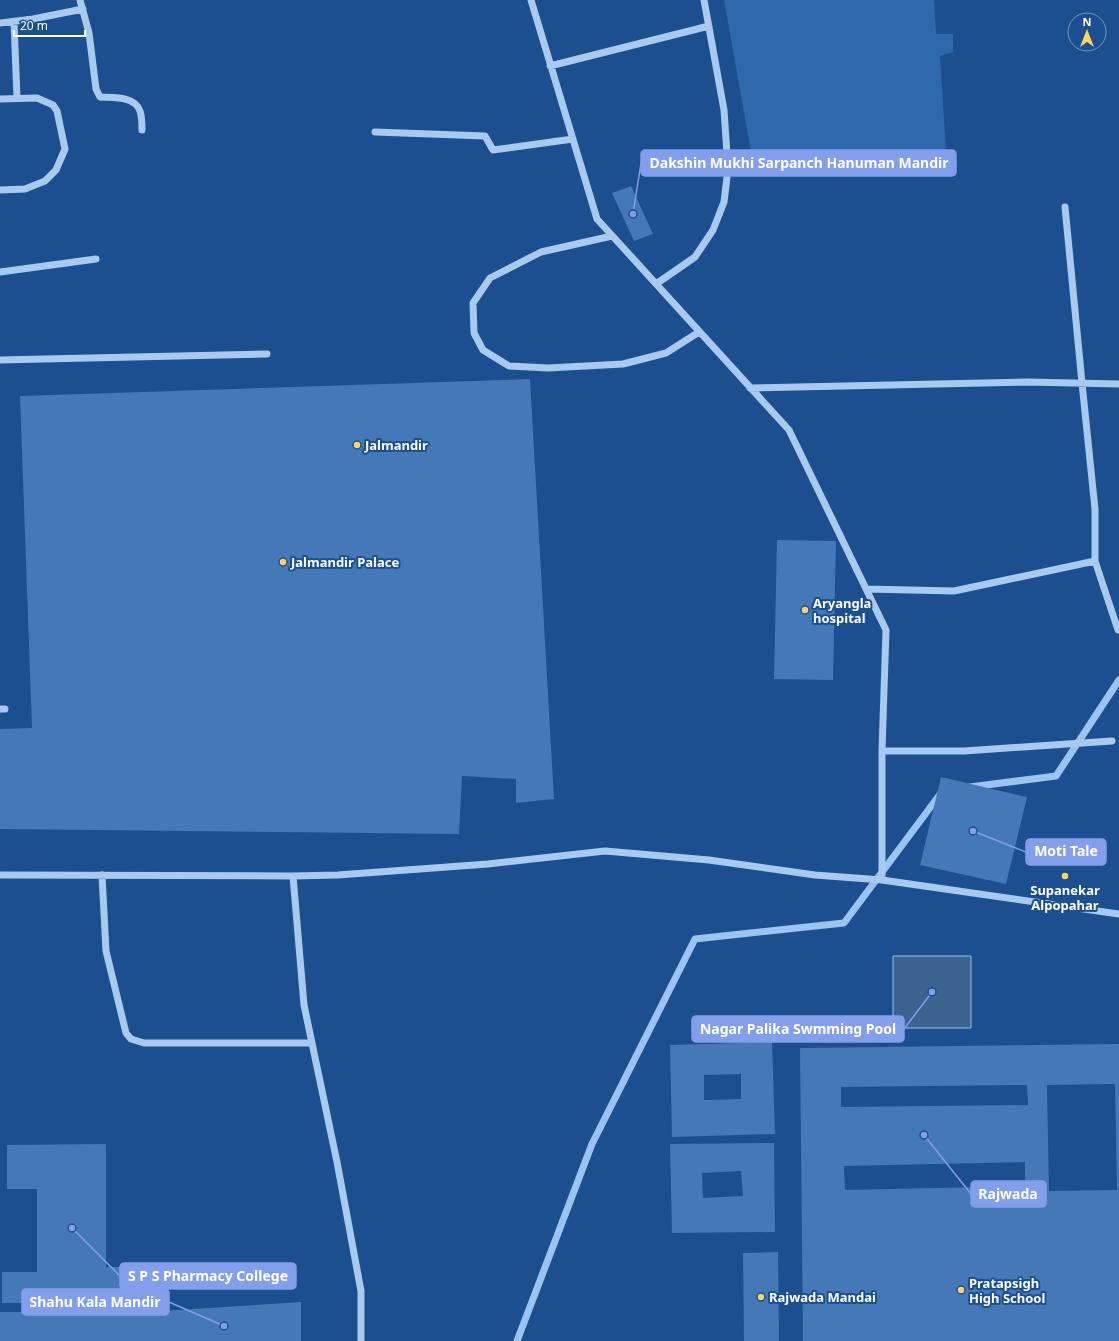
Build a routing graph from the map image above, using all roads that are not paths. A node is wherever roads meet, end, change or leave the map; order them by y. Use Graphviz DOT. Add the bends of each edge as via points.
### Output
graph roads {
  1 [pos="80,0"];
  2 [pos="531,0"];
  3 [pos="704,0"];
  4 [pos="83,9"];
  5 [pos="14,22"];
  6 [pos="0,23"];
  7 [pos="708,26"];
  8 [pos="550,66"];
  9 [pos="16,98"];
  10 [pos="0,99"];
  11 [pos="142,130"];
  12 [pos="375,132"];
  13 [pos="573,139"];
  14 [pos="0,190"];
  15 [pos="1065,207"];
  16 [pos="612,236"];
  17 [pos="96,259"];
  18 [pos="0,272"];
  19 [pos="656,284"];
  20 [pos="700,332"];
  21 [pos="267,354"];
  22 [pos="0,360"];
  23 [pos="1082,383"];
  24 [pos="1119,384"];
  25 [pos="750,388"];
  26 [pos="1095,561"];
  27 [pos="866,588"];
  28 [pos="1118,630"];
  29 [pos="1112,741"];
  30 [pos="882,751"];
  31 [pos="0,875"];
  32 [pos="102,875"];
  33 [pos="293,876"];
  34 [pos="882,880"];
  35 [pos="1119,914"];
  36 [pos="312,1043"];
  37 [pos="361,1341"];
  1 -- 4 [label="street"];
  2 -- 8 [label="street"];
  3 -- 7 [label="street"];
  4 -- 5 [label="street"];
  4 -- 11 [label="street" via="96,89 100,97 127,99 137,104 141,112"];
  5 -- 6 [label="street"];
  5 -- 9 [label="street"];
  7 -- 8 [label="street"];
  7 -- 19 [label="street" via="724,110 728,169 724,202 713,230 695,257"];
  8 -- 13 [label="street"];
  9 -- 10 [label="street"];
  9 -- 14 [label="street" via="37,98 53,105 57,111 65,150 56,170 45,181 25,189"];
  12 -- 13 [label="street" via="485,136 493,150"];
  13 -- 16 [label="street" via="597,218"];
  15 -- 23 [label="street"];
  16 -- 19 [label="street"];
  16 -- 20 [label="street" via="541,252 490,278 473,302 474,333 483,350 509,366 548,368 623,364 666,353"];
  17 -- 18 [label="street"];
  19 -- 20 [label="street"];
  20 -- 25 [label="street"];
  21 -- 22 [label="street"];
  23 -- 24 [label="street"];
  23 -- 25 [label="street"];
  23 -- 26 [label="street" via="1095,509"];
  25 -- 27 [label="street" via="789,430"];
  26 -- 27 [label="street" via="954,591"];
  26 -- 28 [label="street"];
  27 -- 30 [label="street" via="886,630"];
  29 -- 30 [label="street" via="964,751"];
  30 -- 34 [label="street"];
  31 -- 32 [label="street"];
  32 -- 33 [label="street"];
  32 -- 36 [label="street" via="106,951 126,1033 131,1040 144,1043"];
  33 -- 34 [label="street" via="488,864 605,851 708,860 815,875"];
  33 -- 36 [label="street" via="304,1005"];
  34 -- 35 [label="street"];
  36 -- 37 [label="street" via="361,1291"];
}
